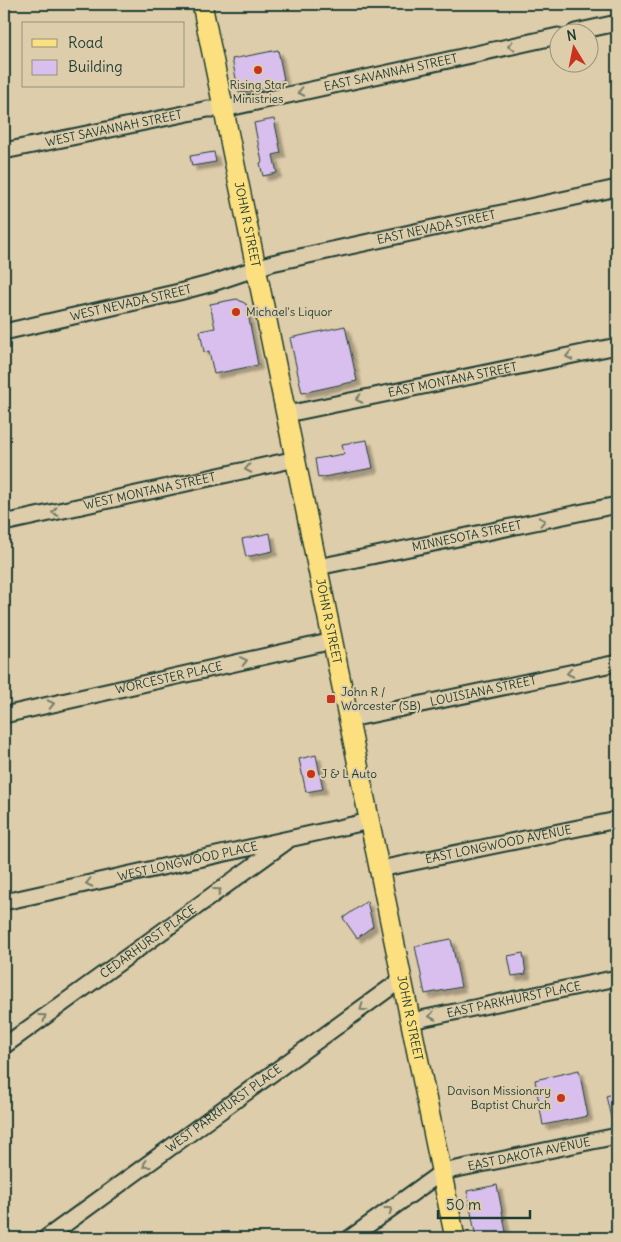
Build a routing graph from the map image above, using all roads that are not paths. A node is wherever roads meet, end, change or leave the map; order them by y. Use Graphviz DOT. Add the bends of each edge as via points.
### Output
graph roads {
  1 [pos="202,4"];
  2 [pos="617,23"];
  3 [pos="598,27"];
  4 [pos="548,38"];
  5 [pos="224,109"];
  6 [pos="4,151"];
  7 [pos="617,188"];
  8 [pos="256,268"];
  9 [pos="4,332"];
  10 [pos="617,346"];
  11 [pos="287,414"];
  12 [pos="296,459"];
  13 [pos="617,505"];
  14 [pos="4,523"];
  15 [pos="318,567"];
  16 [pos="333,641"];
  17 [pos="617,663"];
  18 [pos="4,714"];
  19 [pos="350,719"];
  20 [pos="617,820"];
  21 [pos="370,821"];
  22 [pos="291,838"];
  23 [pos="380,869"];
  24 [pos="4,902"];
  25 [pos="617,978"];
  26 [pos="402,979"];
  27 [pos="411,1021"];
  28 [pos="4,1046"];
  29 [pos="617,1136"];
  30 [pos="442,1172"];
  31 [pos="46,1238"];
  32 [pos="350,1238"];
  33 [pos="455,1238"];
  1 -- 5 [label="main road, JOHN R STREET"];
  2 -- 3 [label="street"];
  4 -- 5 [label="street, EAST SAVANNAH STREET, one-way"];
  5 -- 6 [label="street, WEST SAVANNAH STREET" via="208,109"];
  5 -- 8 [label="main road, JOHN R STREET"];
  7 -- 8 [label="street, EAST NEVADA STREET"];
  8 -- 9 [label="street, WEST NEVADA STREET" via="179,292"];
  8 -- 11 [label="main road, JOHN R STREET"];
  10 -- 11 [label="street, EAST MONTANA STREET, one-way"];
  11 -- 12 [label="main road, JOHN R STREET"];
  12 -- 14 [label="street, WEST MONTANA STREET, one-way"];
  12 -- 15 [label="main road, JOHN R STREET"];
  15 -- 13 [label="street, MINNESOTA STREET, one-way"];
  15 -- 16 [label="main road, JOHN R STREET"];
  18 -- 16 [label="street, WORCESTER PLACE, one-way"];
  16 -- 19 [label="main road, JOHN R STREET"];
  17 -- 19 [label="street, LOUISIANA STREET, one-way"];
  19 -- 21 [label="main road, JOHN R STREET"];
  20 -- 23 [label="street, EAST LONGWOOD AVENUE"];
  21 -- 22 [label="street, WEST LONGWOOD PLACE"];
  21 -- 23 [label="main road, JOHN R STREET"];
  22 -- 24 [label="street, WEST LONGWOOD PLACE, one-way"];
  28 -- 22 [label="street, CEDARHURST PLACE, one-way"];
  23 -- 26 [label="main road, JOHN R STREET"];
  25 -- 27 [label="street, EAST PARKHURST PLACE, one-way"];
  26 -- 27 [label="main road, JOHN R STREET"];
  26 -- 31 [label="street, WEST PARKHURST PLACE, one-way"];
  27 -- 30 [label="main road, JOHN R STREET"];
  29 -- 30 [label="street, EAST DAKOTA AVENUE"];
  32 -- 30 [label="street, one-way"];
  30 -- 33 [label="main road, JOHN R STREET"];
}
